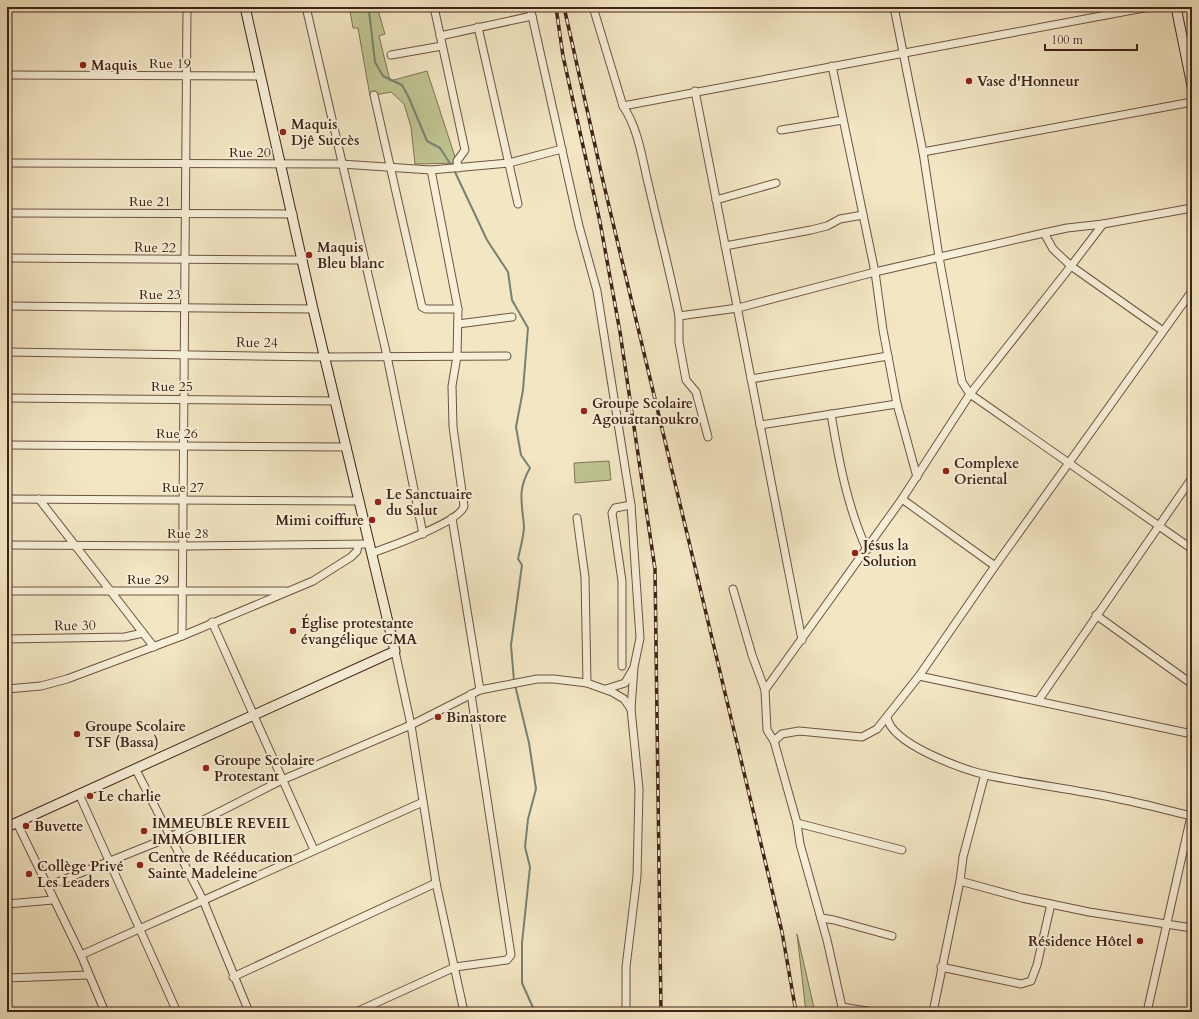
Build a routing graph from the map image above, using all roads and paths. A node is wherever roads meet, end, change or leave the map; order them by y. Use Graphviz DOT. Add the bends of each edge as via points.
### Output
graph roads {
  1 [pos="187,7"];
  2 [pos="245,7"];
  3 [pos="306,7"];
  4 [pos="434,7"];
  5 [pos="530,7"];
  6 [pos="593,7"];
  7 [pos="894,7"];
  8 [pos="1149,7"];
  9 [pos="1176,7"];
  10 [pos="1121,9"];
  11 [pos="532,16"];
  12 [pos="478,27"];
  13 [pos="440,36"];
  14 [pos="442,46"];
  15 [pos="903,52"];
  16 [pos="391,56"];
  17 [pos="832,66"];
  18 [pos="7,75"];
  19 [pos="186,76"];
  20 [pos="261,76"];
  21 [pos="1192,86"];
  22 [pos="695,91"];
  23 [pos="374,95"];
  24 [pos="1192,102"];
  25 [pos="623,106"];
  26 [pos="843,120"];
  27 [pos="781,130"];
  28 [pos="562,149"];
  29 [pos="923,152"];
  30 [pos="7,163"];
  31 [pos="509,163"];
  32 [pos="186,164"];
  33 [pos="341,164"];
  34 [pos="282,165"];
  35 [pos="390,168"];
  36 [pos="458,168"];
  37 [pos="430,170"];
  38 [pos="776,183"];
  39 [pos="716,200"];
  40 [pos="518,204"];
  41 [pos="1192,208"];
  42 [pos="7,213"];
  43 [pos="185,214"];
  44 [pos="293,214"];
  45 [pos="863,216"];
  46 [pos="1103,224"];
  47 [pos="1044,232"];
  48 [pos="725,246"];
  49 [pos="939,257"];
  50 [pos="7,258"];
  51 [pos="185,260"];
  52 [pos="303,260"];
  53 [pos="1071,266"];
  54 [pos="875,272"];
  55 [pos="1192,291"];
  56 [pos="7,306"];
  57 [pos="185,308"];
  58 [pos="313,308"];
  59 [pos="738,308"];
  60 [pos="458,309"];
  61 [pos="679,316"];
  62 [pos="512,317"];
  63 [pos="458,324"];
  64 [pos="1163,331"];
  65 [pos="7,352"];
  66 [pos="184,353"];
  67 [pos="387,356"];
  68 [pos="457,356"];
  69 [pos="507,356"];
  70 [pos="888,356"];
  71 [pos="324,357"];
  72 [pos="751,379"];
  73 [pos="970,394"];
  74 [pos="7,398"];
  75 [pos="184,399"];
  76 [pos="336,401"];
  77 [pos="897,404"];
  78 [pos="831,414"];
  79 [pos="760,425"];
  80 [pos="708,437"];
  81 [pos="7,445"];
  82 [pos="184,446"];
  83 [pos="347,447"];
  84 [pos="1068,462"];
  85 [pos="917,477"];
  86 [pos="1192,478"];
  87 [pos="7,499"];
  88 [pos="39,499"];
  89 [pos="902,499"];
  90 [pos="183,500"];
  91 [pos="360,501"];
  92 [pos="631,505"];
  93 [pos="452,518"];
  94 [pos="577,518"];
  95 [pos="1159,524"];
  96 [pos="424,534"];
  97 [pos="74,544"];
  98 [pos="7,545"];
  99 [pos="358,545"];
  100 [pos="183,546"];
  101 [pos="1192,548"];
  102 [pos="371,549"];
  103 [pos="867,550"];
  104 [pos="995,566"];
  105 [pos="733,589"];
  106 [pos="7,591"];
  107 [pos="289,591"];
  108 [pos="111,592"];
  109 [pos="182,592"];
  110 [pos="1096,615"];
  111 [pos="212,622"];
  112 [pos="143,633"];
  113 [pos="182,636"];
  114 [pos="7,639"];
  115 [pos="802,640"];
  116 [pos="154,647"];
  117 [pos="394,651"];
  118 [pos="622,666"];
  119 [pos="634,667"];
  120 [pos="918,676"];
  121 [pos="586,683"];
  122 [pos="1192,684"];
  123 [pos="7,689"];
  124 [pos="604,689"];
  125 [pos="480,690"];
  126 [pos="765,690"];
  127 [pos="471,694"];
  128 [pos="1038,701"];
  129 [pos="631,709"];
  130 [pos="254,716"];
  131 [pos="887,718"];
  132 [pos="412,725"];
  133 [pos="1192,734"];
  134 [pos="774,741"];
  135 [pos="135,768"];
  136 [pos="985,774"];
  137 [pos="282,780"];
  138 [pos="79,794"];
  139 [pos="1192,798"];
  140 [pos="423,802"];
  141 [pos="1192,816"];
  142 [pos="17,823"];
  143 [pos="797,823"];
  144 [pos="7,827"];
  145 [pos="170,836"];
  146 [pos="314,850"];
  147 [pos="902,850"];
  148 [pos="110,861"];
  149 [pos="960,881"];
  150 [pos="436,883"];
  151 [pos="48,886"];
  152 [pos="53,900"];
  153 [pos="203,900"];
  154 [pos="7,904"];
  155 [pos="1051,904"];
  156 [pos="821,918"];
  157 [pos="1166,923"];
  158 [pos="1192,928"];
  159 [pos="139,929"];
  160 [pos="892,936"];
  161 [pos="81,955"];
  162 [pos="455,967"];
  163 [pos="941,967"];
  164 [pos="88,975"];
  165 [pos="233,977"];
  166 [pos="7,978"];
  167 [pos="841,1010"];
  168 [pos="105,1012"];
  169 [pos="177,1012"];
  170 [pos="249,1012"];
  171 [pos="356,1012"];
  172 [pos="464,1012"];
  173 [pos="626,1012"];
  174 [pos="873,1012"];
  175 [pos="933,1012"];
  176 [pos="1147,1012"];
  1 -- 19 [label="street"];
  2 -- 20 [label="street"];
  3 -- 33 [label="street"];
  4 -- 13 [label="street"];
  5 -- 11 [label="street"];
  6 -- 25 [label="street"];
  7 -- 15 [label="street"];
  8 -- 10 [label="street"];
  9 -- 21 [label="street"];
  10 -- 15 [label="street"];
  11 -- 12 [label="street"];
  11 -- 28 [label="street"];
  12 -- 13 [label="street"];
  12 -- 31 [label="street"];
  13 -- 14 [label="street"];
  14 -- 16 [label="street"];
  14 -- 36 [label="street" via="465,150 457,161"];
  15 -- 17 [label="street"];
  15 -- 29 [label="street"];
  17 -- 22 [label="street"];
  17 -- 26 [label="street"];
  18 -- 19 [label="street, Rue 19"];
  19 -- 20 [label="street, Rue 19"];
  19 -- 32 [label="street"];
  20 -- 34 [label="street"];
  22 -- 25 [label="street"];
  22 -- 39 [label="street"];
  23 -- 35 [label="street"];
  24 -- 29 [label="street"];
  25 -- 61 [label="street" via="632,119 640,145"];
  26 -- 27 [label="street"];
  26 -- 45 [label="street"];
  28 -- 31 [label="street, Rue 20"];
  28 -- 92 [label="street" via="597,291"];
  29 -- 49 [label="street"];
  30 -- 32 [label="street, Rue 20"];
  31 -- 36 [label="street, Rue 20"];
  31 -- 40 [label="street"];
  32 -- 34 [label="street, Rue 20"];
  32 -- 43 [label="street"];
  33 -- 34 [label="street, Rue 20"];
  33 -- 35 [label="street, Rue 20"];
  33 -- 67 [label="street"];
  34 -- 44 [label="street"];
  35 -- 37 [label="street, Rue 20"];
  35 -- 60 [label="street" via="422,307"];
  36 -- 37 [label="street, Rue 20"];
  37 -- 60 [label="street"];
  38 -- 39 [label="street"];
  39 -- 48 [label="street"];
  41 -- 46 [label="street"];
  42 -- 43 [label="street, Rue 21"];
  43 -- 44 [label="street, Rue 21"];
  43 -- 51 [label="street"];
  44 -- 52 [label="street"];
  45 -- 48 [label="street" via="840,219 811,230"];
  45 -- 54 [label="street"];
  46 -- 47 [label="street"];
  46 -- 53 [label="street"];
  47 -- 49 [label="street"];
  47 -- 53 [label="street" via="1053,249"];
  48 -- 59 [label="street"];
  49 -- 54 [label="street"];
  49 -- 73 [label="street" via="961,377"];
  50 -- 51 [label="street, Rue 22"];
  51 -- 52 [label="street, Rue 22"];
  51 -- 57 [label="street"];
  52 -- 58 [label="street"];
  53 -- 64 [label="street"];
  53 -- 73 [label="street"];
  54 -- 59 [label="street"];
  54 -- 70 [label="street"];
  55 -- 64 [label="street"];
  56 -- 57 [label="street, Rue 23"];
  57 -- 58 [label="street, Rue 23"];
  57 -- 66 [label="street"];
  58 -- 71 [label="street"];
  59 -- 61 [label="street"];
  59 -- 72 [label="street"];
  60 -- 63 [label="street"];
  61 -- 80 [label="street" via="679,342 686,380 696,392"];
  62 -- 63 [label="street"];
  63 -- 68 [label="street"];
  64 -- 84 [label="street"];
  65 -- 66 [label="street, Rue 24"];
  66 -- 71 [label="street, Rue 24"];
  66 -- 75 [label="street"];
  67 -- 68 [label="street, Rue 24"];
  67 -- 71 [label="street, Rue 24"];
  67 -- 96 [label="street"];
  68 -- 69 [label="street, Rue 24"];
  68 -- 93 [label="street" via="452,386 453,420 464,506 463,510"];
  70 -- 72 [label="street"];
  70 -- 77 [label="street"];
  71 -- 76 [label="street"];
  72 -- 79 [label="street"];
  73 -- 84 [label="street"];
  73 -- 85 [label="street"];
  74 -- 75 [label="street, Rue 25"];
  75 -- 76 [label="street, Rue 25"];
  75 -- 82 [label="street"];
  76 -- 83 [label="street"];
  77 -- 78 [label="street"];
  77 -- 85 [label="street"];
  78 -- 79 [label="street"];
  78 -- 103 [label="street" via="846,495"];
  79 -- 115 [label="street"];
  81 -- 82 [label="street, Rue 26"];
  82 -- 83 [label="street, Rue 26"];
  82 -- 90 [label="street"];
  83 -- 91 [label="street"];
  84 -- 95 [label="street"];
  84 -- 104 [label="street"];
  85 -- 89 [label="street"];
  86 -- 95 [label="street"];
  87 -- 88 [label="street, Rue 27"];
  88 -- 90 [label="street, Rue 27"];
  88 -- 97 [label="street"];
  89 -- 103 [label="street"];
  89 -- 104 [label="street"];
  90 -- 91 [label="street, Rue 27"];
  90 -- 100 [label="street"];
  91 -- 102 [label="street"];
  92 -- 118 [label="street" via="615,508 612,513 622,581"];
  92 -- 119 [label="street" via="640,638"];
  93 -- 96 [label="street, Rue 28"];
  93 -- 125 [label="street"];
  94 -- 121 [label="street" via="585,577"];
  95 -- 101 [label="street"];
  95 -- 110 [label="street"];
  96 -- 102 [label="street, Rue 28"];
  97 -- 98 [label="street, Rue 28"];
  97 -- 100 [label="street, Rue 28"];
  97 -- 108 [label="street"];
  99 -- 100 [label="street, Rue 28"];
  99 -- 102 [label="street, Rue 28"];
  99 -- 107 [label="street" via="351,558 313,581"];
  100 -- 109 [label="street"];
  102 -- 117 [label="street"];
  103 -- 115 [label="street"];
  104 -- 120 [label="street"];
  105 -- 126 [label="street"];
  106 -- 108 [label="street, Rue 29"];
  107 -- 109 [label="street, Rue 29"];
  107 -- 111 [label="street"];
  108 -- 109 [label="street, Rue 29"];
  108 -- 112 [label="street"];
  109 -- 113 [label="street"];
  110 -- 122 [label="street"];
  110 -- 128 [label="street"];
  111 -- 113 [label="street"];
  111 -- 130 [label="street"];
  112 -- 114 [label="street, Rue 30" via="125,637"];
  112 -- 116 [label="street"];
  113 -- 116 [label="street"];
  115 -- 126 [label="street"];
  116 -- 123 [label="street" via="67,679 41,686"];
  117 -- 130 [label="street"];
  117 -- 132 [label="street"];
  119 -- 124 [label="street" via="625,683"];
  119 -- 129 [label="street"];
  120 -- 128 [label="street"];
  120 -- 131 [label="street"];
  121 -- 124 [label="street"];
  121 -- 125 [label="street" via="554,679 520,682"];
  124 -- 129 [label="street" via="624,699"];
  125 -- 127 [label="street"];
  126 -- 134 [label="street" via="767,730"];
  127 -- 132 [label="street"];
  127 -- 162 [label="street" via="512,952 507,960"];
  128 -- 133 [label="street"];
  129 -- 173 [label="street" via="639,789 637,876 626,967"];
  130 -- 135 [label="street"];
  130 -- 137 [label="street"];
  131 -- 134 [label="street" via="877,729 862,737 799,731 782,734"];
  131 -- 136 [label="street" via="888,724 895,732 922,751"];
  132 -- 137 [label="street"];
  132 -- 140 [label="street"];
  134 -- 143 [label="street"];
  135 -- 138 [label="street"];
  135 -- 145 [label="street"];
  136 -- 141 [label="street" via="1117,798"];
  136 -- 149 [label="street" via="963,857"];
  137 -- 145 [label="street"];
  137 -- 146 [label="street"];
  138 -- 142 [label="street"];
  138 -- 148 [label="street"];
  139 -- 141 [label="street"];
  140 -- 146 [label="street"];
  140 -- 150 [label="street"];
  141 -- 157 [label="street"];
  142 -- 144 [label="street"];
  142 -- 151 [label="street"];
  143 -- 147 [label="street"];
  143 -- 156 [label="street" via="800,844"];
  145 -- 148 [label="street"];
  145 -- 153 [label="street"];
  146 -- 153 [label="street"];
  148 -- 151 [label="street"];
  148 -- 159 [label="street"];
  149 -- 155 [label="street"];
  149 -- 163 [label="street"];
  150 -- 162 [label="street"];
  150 -- 165 [label="street"];
  151 -- 152 [label="street"];
  152 -- 154 [label="street"];
  152 -- 161 [label="street"];
  153 -- 159 [label="street"];
  153 -- 165 [label="street"];
  155 -- 157 [label="street"];
  155 -- 163 [label="street" via="1031,981 1021,984"];
  156 -- 160 [label="street"];
  156 -- 167 [label="street"];
  157 -- 158 [label="street"];
  157 -- 176 [label="street"];
  159 -- 161 [label="street"];
  159 -- 169 [label="street"];
  161 -- 164 [label="street"];
  162 -- 171 [label="street"];
  162 -- 172 [label="street"];
  163 -- 175 [label="street"];
  164 -- 166 [label="street"];
  164 -- 168 [label="street"];
  165 -- 170 [label="street"];
  167 -- 174 [label="street"];
}
